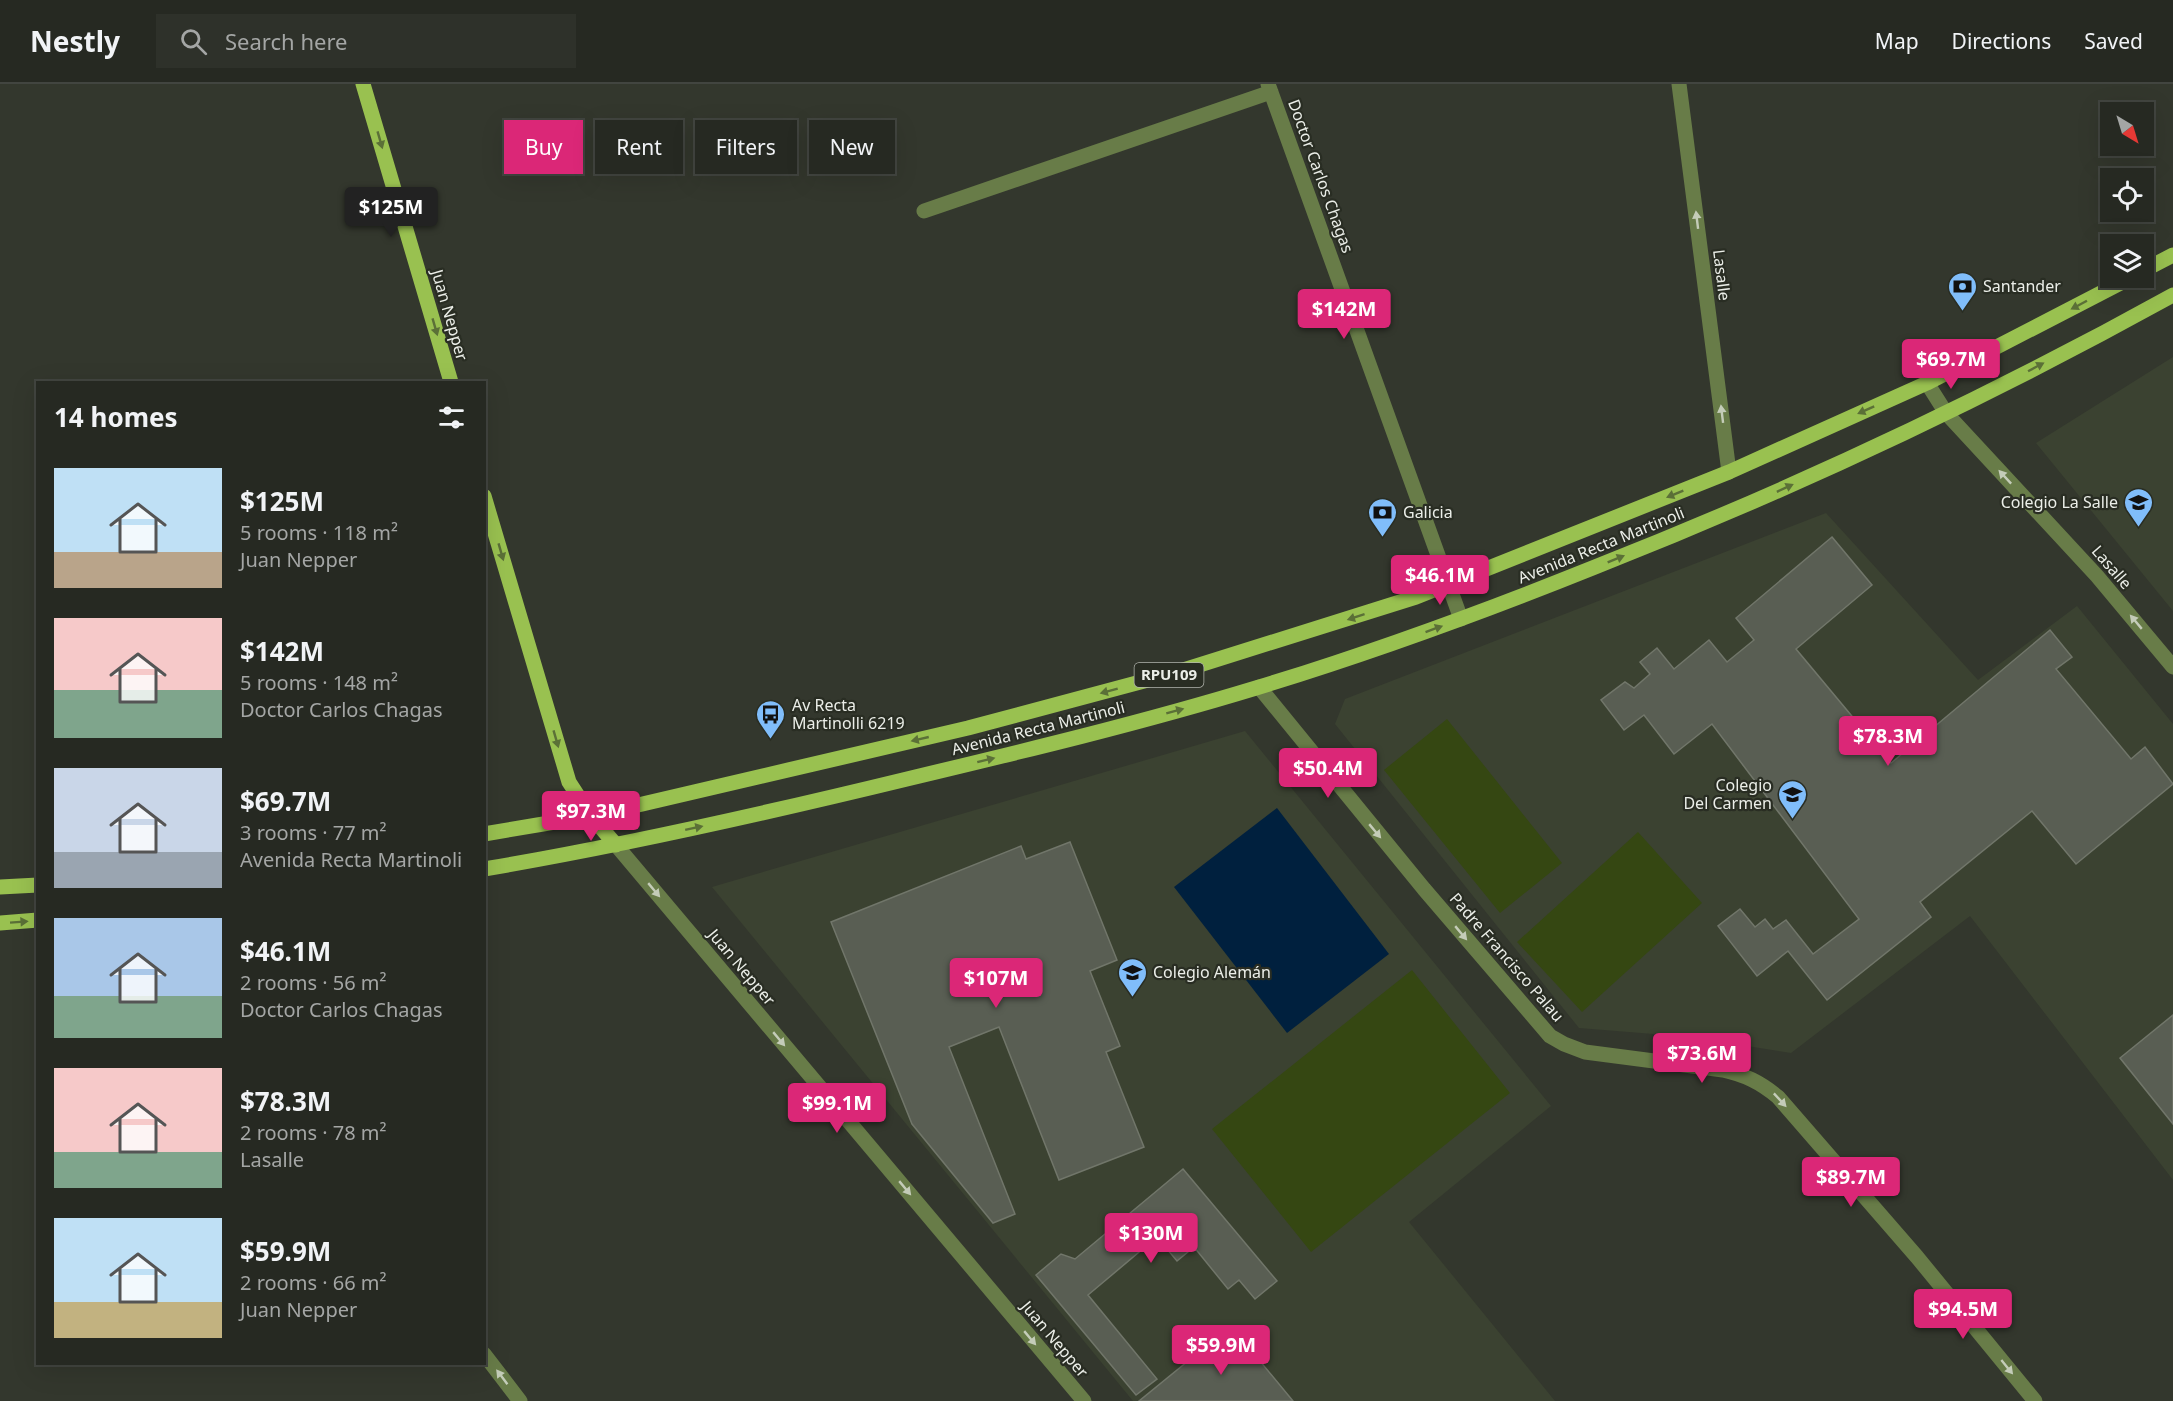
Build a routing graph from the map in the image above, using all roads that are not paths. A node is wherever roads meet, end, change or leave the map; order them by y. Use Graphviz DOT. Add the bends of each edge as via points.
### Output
graph roads {
  1 [pos="363,84"];
  2 [pos="1679,84"];
  3 [pos="1270,88"];
  4 [pos="924,211"];
  5 [pos="2173,255"];
  6 [pos="2154,265"];
  7 [pos="2111,288"];
  8 [pos="2173,295"];
  9 [pos="451,381"];
  10 [pos="1927,383"];
  11 [pos="1946,414"];
  12 [pos="1730,472"];
  13 [pos="486,503"];
  14 [pos="1450,584"];
  15 [pos="1461,619"];
  16 [pos="2173,667"];
  17 [pos="1259,687"];
  18 [pos="591,816"];
  19 [pos="486,834"];
  20 [pos="616,845"];
  21 [pos="486,869"];
  22 [pos="36,885"];
  23 [pos="0,887"];
  24 [pos="36,920"];
  25 [pos="0,923"];
  26 [pos="486,1357"];
  27 [pos="520,1401"];
  28 [pos="1084,1401"];
  29 [pos="2035,1401"];
  1 -- 9 [label="main road, Juan Nepper, one-way"];
  12 -- 2 [label="street, Lasalle, one-way"];
  3 -- 4 [label="street"];
  3 -- 14 [label="street, Doctor Carlos Chagas"];
  5 -- 6 [label="main road"];
  7 -- 10 [label="main road, Avenida Recta Martinoli / RPU109, one-way"];
  11 -- 8 [label="main road, Avenida Recta Martinoli / RPU109, one-way"];
  10 -- 11 [label="street, Lasalle"];
  10 -- 12 [label="main road, Avenida Recta Martinoli / RPU109, one-way"];
  15 -- 11 [label="main road, Avenida Recta Martinoli / RPU109, one-way" via="1732,512"];
  16 -- 11 [label="street, Lasalle, one-way" via="2097,576"];
  12 -- 14 [label="main road, Avenida Recta Martinoli / RPU109, one-way"];
  13 -- 18 [label="main road, Juan Nepper, one-way" via="568,782"];
  14 -- 15 [label="street, Doctor Carlos Chagas"];
  14 -- 18 [label="main road, Avenida Recta Martinoli / RPU109, one-way" via="1140,683"];
  17 -- 15 [label="main road, Avenida Recta Martinoli / RPU109, one-way"];
  20 -- 17 [label="main road, Avenida Recta Martinoli / RPU109, one-way" via="980,761"];
  17 -- 29 [label="street, Padre Francisco Palau, one-way" via="1416,880 1550,1036 1585,1052 1711,1068 1743,1074 1761,1083 1917,1257"];
  18 -- 19 [label="main road, Avenida Recta Martinoli / RPU109"];
  18 -- 20 [label="main road, Juan Nepper"];
  20 -- 21 [label="main road, Avenida Recta Martinoli / RPU109"];
  20 -- 28 [label="street, Juan Nepper, one-way"];
  22 -- 23 [label="main road"];
  25 -- 24 [label="main road, one-way"];
  27 -- 26 [label="street, one-way"];
}
